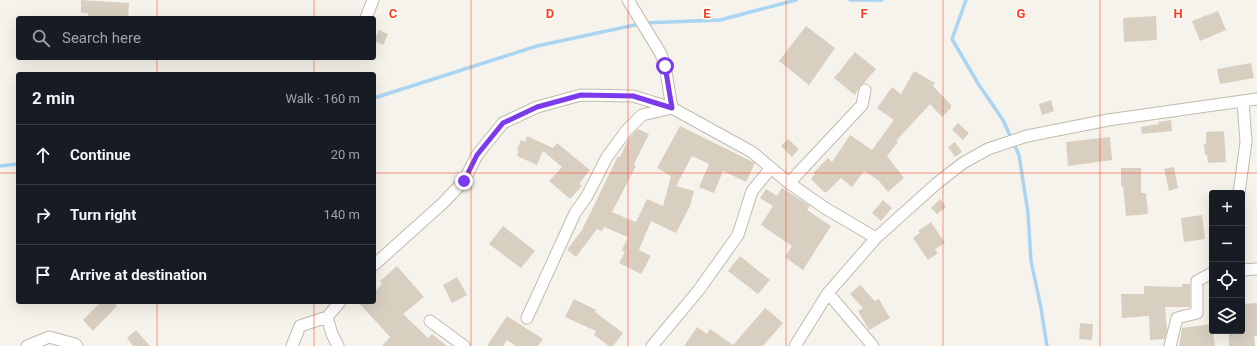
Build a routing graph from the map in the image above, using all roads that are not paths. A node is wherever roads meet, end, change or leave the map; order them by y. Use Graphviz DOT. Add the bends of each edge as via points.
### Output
graph roads {
  1 [pos="373,0"];
  2 [pos="628,0"];
  3 [pos="367,16"];
  4 [pos="865,90"];
  5 [pos="1257,99"];
  6 [pos="1243,101"];
  7 [pos="672,108"];
  8 [pos="771,168"];
  9 [pos="789,183"];
  10 [pos="1239,190"];
  11 [pos="876,238"];
  12 [pos="376,263"];
  13 [pos="1257,269"];
  14 [pos="1245,270"];
  15 [pos="1209,275"];
  16 [pos="828,294"];
  17 [pos="338,304"];
  18 [pos="327,317"];
  19 [pos="527,318"];
  20 [pos="430,321"];
  21 [pos="27,346"];
  22 [pos="77,346"];
  23 [pos="292,346"];
  24 [pos="338,346"];
  25 [pos="464,346"];
  26 [pos="652,346"];
  27 [pos="795,346"];
  28 [pos="872,346"];
  29 [pos="1170,346"];
  1 -- 3 [label="street"];
  2 -- 7 [label="street" via="661,54"];
  4 -- 9 [label="street" via="862,105"];
  5 -- 6 [label="street"];
  6 -- 10 [label="street" via="1246,142"];
  6 -- 11 [label="street" via="1108,120 1027,136 988,149 963,162"];
  7 -- 8 [label="street" via="752,152"];
  7 -- 12 [label="street" via="633,96 581,95 537,107 503,123 477,155 464,181"];
  7 -- 19 [label="street" via="642,116 626,131 607,157 575,213"];
  8 -- 9 [label="street"];
  8 -- 26 [label="street" via="752,191 738,235 698,291"];
  9 -- 11 [label="street"];
  11 -- 16 [label="street"];
  13 -- 14 [label="street"];
  15 -- 29 [label="street" via="1197,281 1197,313 1176,318"];
  16 -- 27 [label="street"];
  16 -- 28 [label="street"];
  17 -- 18 [label="street"];
  18 -- 23 [label="street" via="300,326"];
  18 -- 24 [label="street"];
  20 -- 25 [label="street"];
  21 -- 22 [label="street" via="49,337"];
}
